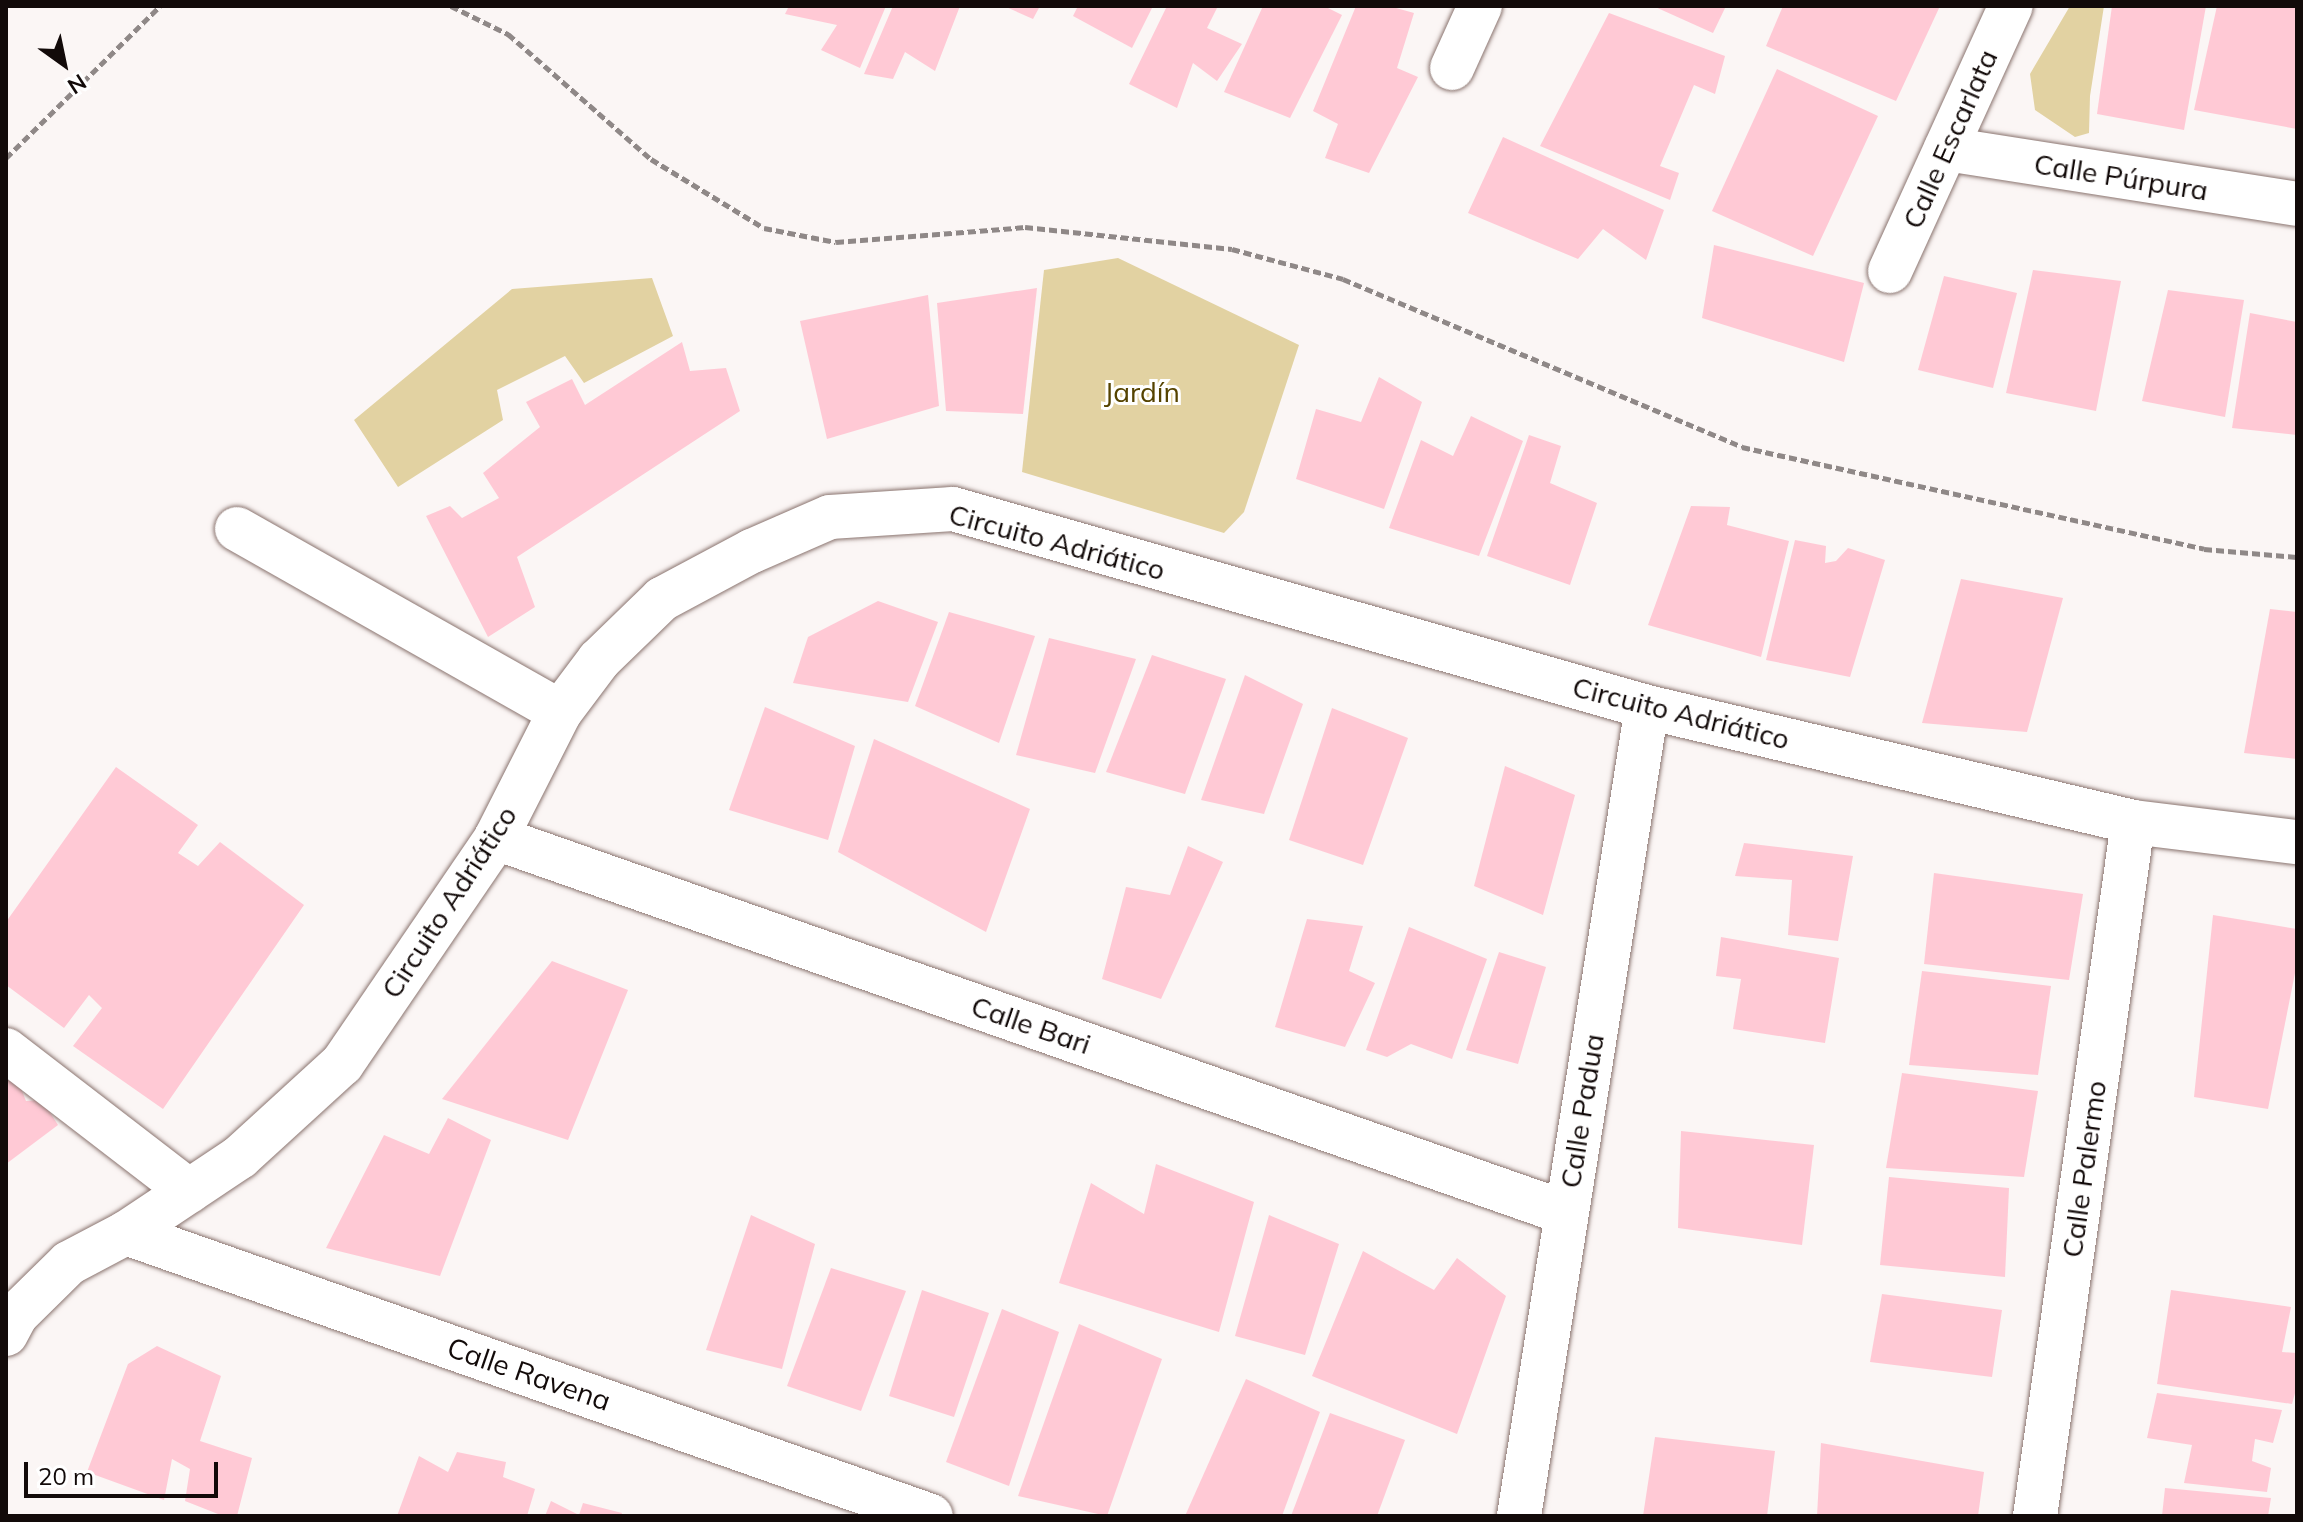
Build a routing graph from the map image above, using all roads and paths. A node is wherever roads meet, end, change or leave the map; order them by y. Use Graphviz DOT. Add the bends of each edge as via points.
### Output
graph roads {
  1 [pos="160,6"];
  2 [pos="451,6"];
  3 [pos="1480,6"];
  4 [pos="2011,6"];
  5 [pos="1452,68"];
  6 [pos="1946,149"];
  7 [pos="6,158"];
  8 [pos="2297,204"];
  9 [pos="1890,271"];
  10 [pos="237,529"];
  11 [pos="2297,557"];
  12 [pos="1647,707"];
  13 [pos="560,712"];
  14 [pos="2133,822"];
  15 [pos="496,838"];
  16 [pos="2297,842"];
  17 [pos="6,1050"];
  18 [pos="189,1191"];
  19 [pos="1566,1213"];
  20 [pos="126,1233"];
  21 [pos="6,1334"];
  22 [pos="931,1516"];
  23 [pos="1519,1516"];
  24 [pos="2035,1516"];
  1 -- 7 [label="path"];
  2 -- 11 [label="path" via="508,34 651,159 764,228 836,242 1025,227 1232,249 1343,279 1742,447 2204,549"];
  3 -- 5 [label="street"];
  4 -- 6 [label="street, Calle Escarlata"];
  6 -- 8 [label="street, Calle Púrpura"];
  6 -- 9 [label="street, Calle Escarlata"];
  10 -- 13 [label="street"];
  12 -- 13 [label="street, Circuito Adriático" via="953,509 830,517 752,551 662,599 599,660"];
  12 -- 14 [label="street, Circuito Adriático"];
  12 -- 19 [label="street, Calle Padua"];
  13 -- 15 [label="street, Circuito Adriático"];
  14 -- 16 [label="street, Circuito Adriático"];
  14 -- 24 [label="street, Calle Palermo"];
  15 -- 18 [label="street, Circuito Adriático" via="342,1064 240,1157"];
  15 -- 19 [label="street, Calle Bari"];
  17 -- 18 [label="street"];
  18 -- 20 [label="street, Circuito Adriático"];
  19 -- 23 [label="street, Calle Padua"];
  20 -- 21 [label="street, Circuito Adriático" via="69,1263 16,1315"];
  20 -- 22 [label="street, Calle Ravena"];
}
